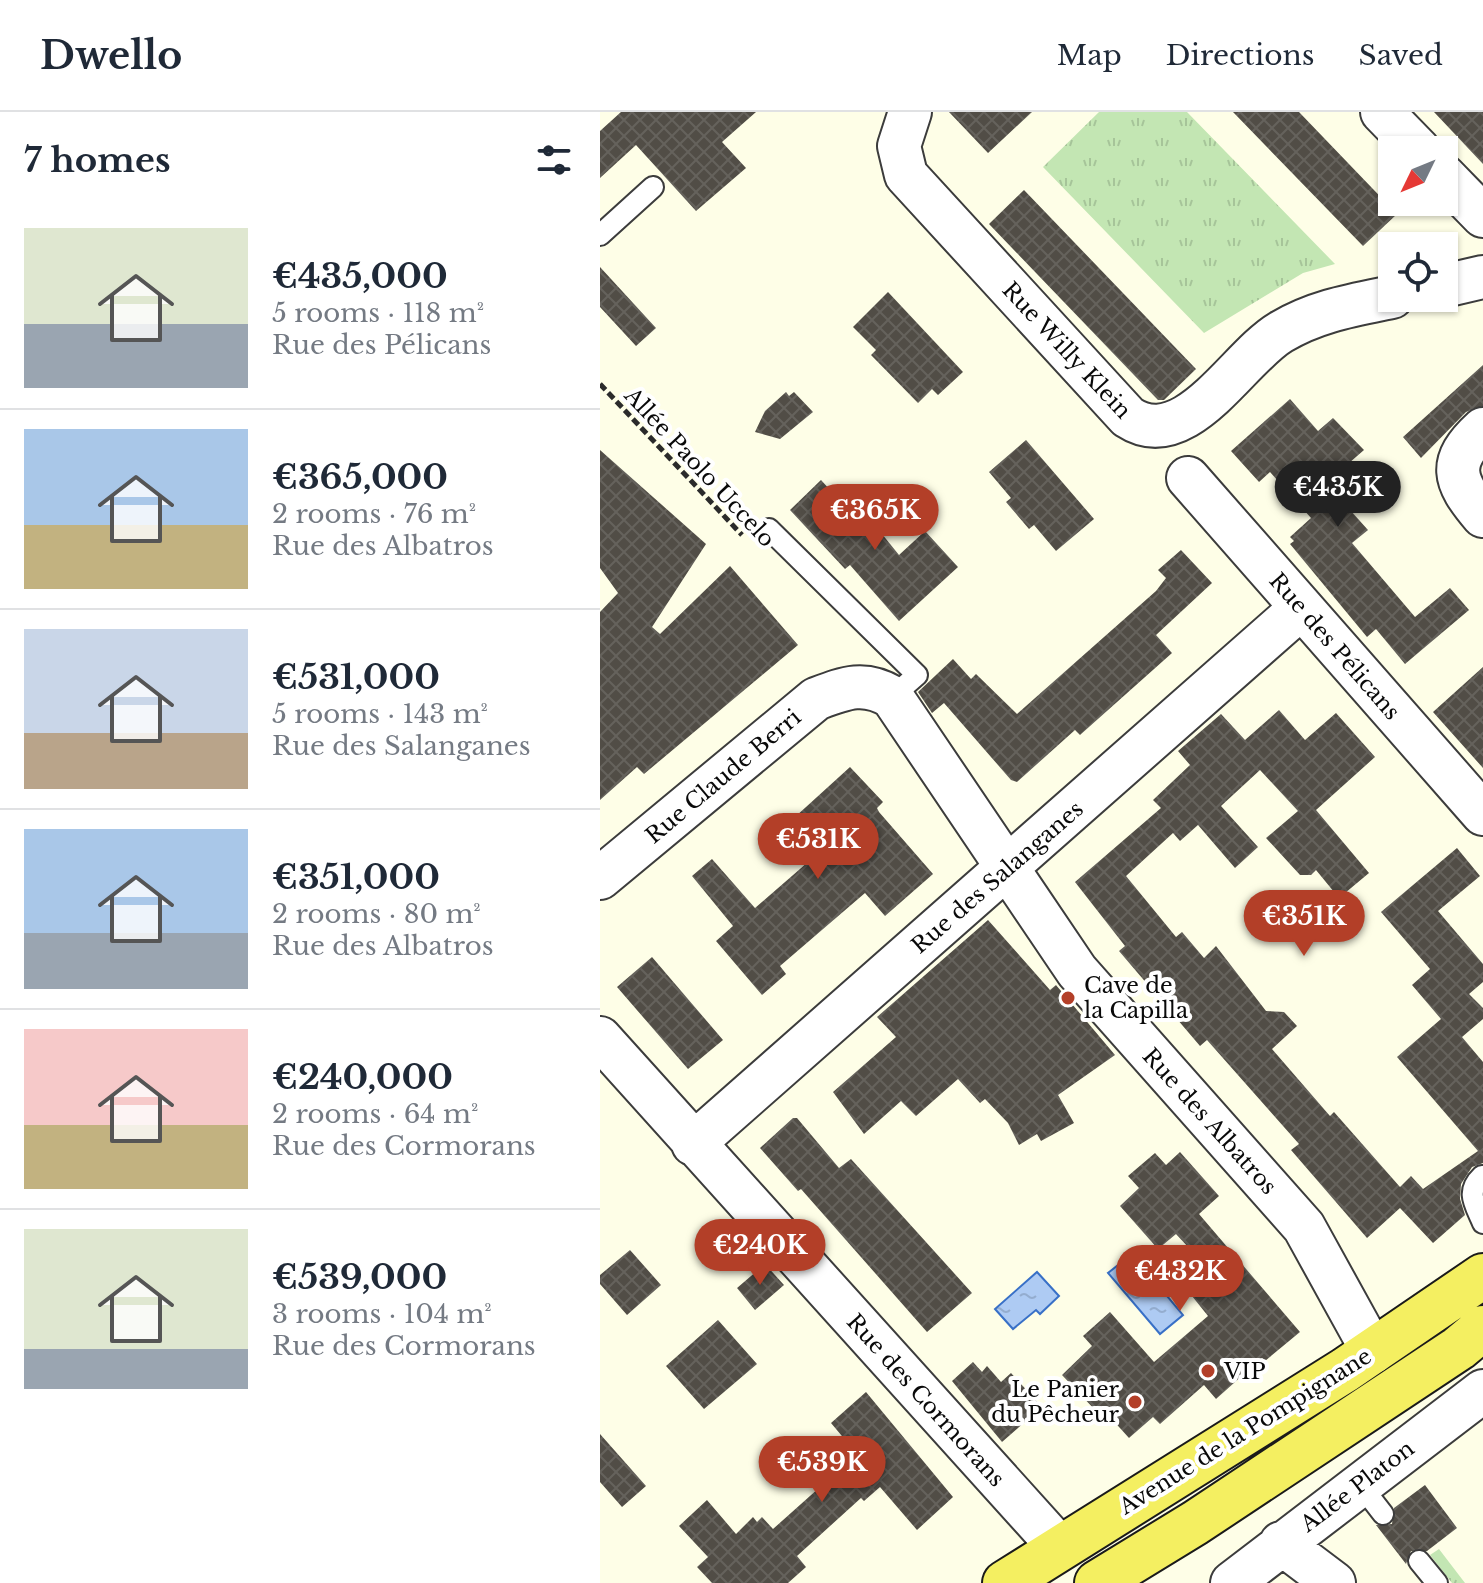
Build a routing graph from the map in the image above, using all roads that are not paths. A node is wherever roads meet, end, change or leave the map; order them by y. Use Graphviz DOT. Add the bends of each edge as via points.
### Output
graph roads {
  1 [pos="910,112"];
  2 [pos="1382,112"];
  3 [pos="1405,136"];
  4 [pos="653,187"];
  5 [pos="1458,190"];
  6 [pos="1483,216"];
  7 [pos="600,235"];
  8 [pos="1483,277"];
  9 [pos="1458,283"];
  10 [pos="1378,300"];
  11 [pos="1483,429"];
  12 [pos="1188,478"];
  13 [pos="1483,516"];
  14 [pos="769,529"];
  15 [pos="1301,608"];
  16 [pos="872,691"];
  17 [pos="1483,814"];
  18 [pos="1008,868"];
  19 [pos="600,878"];
  20 [pos="600,1038"];
  21 [pos="693,1144"];
  22 [pos="1482,1176"];
  23 [pos="1483,1223"];
  24 [pos="1483,1276"];
  25 [pos="1483,1328"];
  26 [pos="1373,1352"];
  27 [pos="1483,1391"];
  28 [pos="1281,1543"];
  29 [pos="1060,1548"];
  30 [pos="1419,1561"];
  31 [pos="1005,1583"];
  32 [pos="1097,1583"];
  33 [pos="1232,1583"];
  34 [pos="1334,1583"];
  35 [pos="1437,1583"];
  1 -- 10 [label="street, Rue Willy Klein" via="899,146 906,175 1138,424 1152,428 1181,421 1278,334 1321,312"];
  2 -- 3 [label="street"];
  4 -- 7 [label="lane"];
  5 -- 6 [label="street"];
  8 -- 9 [label="street"];
  11 -- 13 [label="street" via="1461,455 1456,471"];
  12 -- 15 [label="street, Rue des Pélicans"];
  14 -- 16 [label="lane" via="917,675"];
  15 -- 17 [label="street, Rue des Pélicans"];
  15 -- 18 [label="street, Rue des Salanganes"];
  16 -- 18 [label="street, Rue des Albatros"];
  16 -- 19 [label="street, Rue Claude Berri" via="816,699"];
  18 -- 21 [label="street, Rue des Salanganes"];
  18 -- 26 [label="street, Rue des Albatros" via="1077,971 1304,1227"];
  20 -- 21 [label="street, Rue des Cormorans"];
  21 -- 29 [label="street, Rue des Cormorans"];
  22 -- 23 [label="lane" via="1471,1194"];
  24 -- 26 [label="main road, Avenue de la Pompignane"];
  25 -- 32 [label="main road, Avenue de la Pompignane"];
  26 -- 29 [label="main road, Avenue de la Pompignane"];
  27 -- 28 [label="street, Allée Platon" via="1371,1498"];
  28 -- 33 [label="street, Allée Platon"];
  28 -- 34 [label="street"];
  29 -- 31 [label="main road, Avenue de la Pompignane"];
  30 -- 35 [label="lane"];
}
